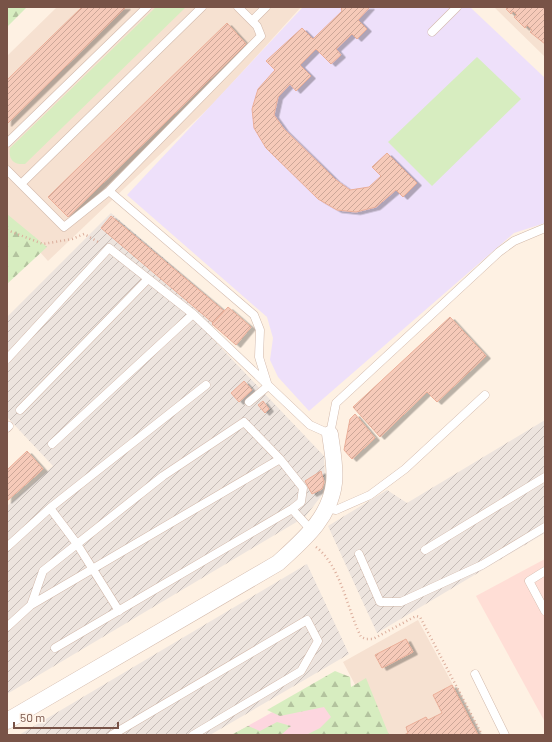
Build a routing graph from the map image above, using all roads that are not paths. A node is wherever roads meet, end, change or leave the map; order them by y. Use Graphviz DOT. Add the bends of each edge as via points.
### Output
graph roads {
  1 [pos="147,7"];
  2 [pos="202,7"];
  3 [pos="238,7"];
  4 [pos="266,7"];
  5 [pos="457,7"];
  6 [pos="252,21"];
  7 [pos="432,32"];
  8 [pos="7,143"];
  9 [pos="7,170"];
  10 [pos="22,184"];
  11 [pos="109,191"];
  12 [pos="545,228"];
  13 [pos="148,279"];
  14 [pos="193,314"];
  15 [pos="7,359"];
  16 [pos="206,385"];
  17 [pos="268,386"];
  18 [pos="485,395"];
  19 [pos="249,402"];
  20 [pos="20,410"];
  21 [pos="330,434"];
  22 [pos="52,444"];
  23 [pos="280,459"];
  24 [pos="545,477"];
  25 [pos="50,508"];
  26 [pos="327,508"];
  27 [pos="292,509"];
  28 [pos="545,527"];
  29 [pos="308,534"];
  30 [pos="77,544"];
  31 [pos="7,547"];
  32 [pos="425,550"];
  33 [pos="358,554"];
  34 [pos="92,569"];
  35 [pos="545,571"];
  36 [pos="31,605"];
  37 [pos="119,610"];
  38 [pos="545,611"];
  39 [pos="7,627"];
  40 [pos="55,648"];
  41 [pos="475,674"];
  42 [pos="7,721"];
  43 [pos="112,735"];
  44 [pos="193,735"];
  45 [pos="506,735"];
  1 -- 8 [label="lane"];
  2 -- 10 [label="lane"];
  3 -- 6 [label="lane"];
  4 -- 6 [label="lane"];
  5 -- 7 [label="lane"];
  6 -- 11 [label="lane" via="261,36"];
  9 -- 10 [label="lane"];
  10 -- 11 [label="lane" via="64,227"];
  11 -- 17 [label="lane" via="254,315 260,330 259,357"];
  12 -- 21 [label="lane" via="514,241 499,252 336,403"];
  13 -- 14 [label="lane"];
  13 -- 15 [label="lane" via="109,248"];
  13 -- 20 [label="lane"];
  14 -- 17 [label="lane"];
  14 -- 22 [label="lane"];
  16 -- 25 [label="lane"];
  17 -- 19 [label="lane"];
  17 -- 21 [label="lane" via="310,425"];
  18 -- 26 [label="lane" via="405,469 370,495 336,510"];
  21 -- 26 [label="street" via="334,482"];
  23 -- 27 [label="lane" via="303,488 301,502"];
  23 -- 30 [label="lane" via="244,422 163,476"];
  23 -- 34 [label="lane"];
  24 -- 32 [label="lane"];
  25 -- 30 [label="lane"];
  25 -- 31 [label="lane"];
  26 -- 29 [label="street"];
  27 -- 29 [label="lane"];
  27 -- 37 [label="lane"];
  28 -- 33 [label="lane" via="482,565 401,602 380,602"];
  29 -- 42 [label="street" via="278,563"];
  30 -- 34 [label="lane"];
  30 -- 36 [label="lane" via="43,571"];
  34 -- 36 [label="lane"];
  34 -- 37 [label="lane"];
  35 -- 38 [label="lane" via="529,581"];
  36 -- 39 [label="lane"];
  37 -- 40 [label="lane"];
  41 -- 45 [label="lane"];
  43 -- 44 [label="lane" via="307,620 318,641 301,671"];
}
